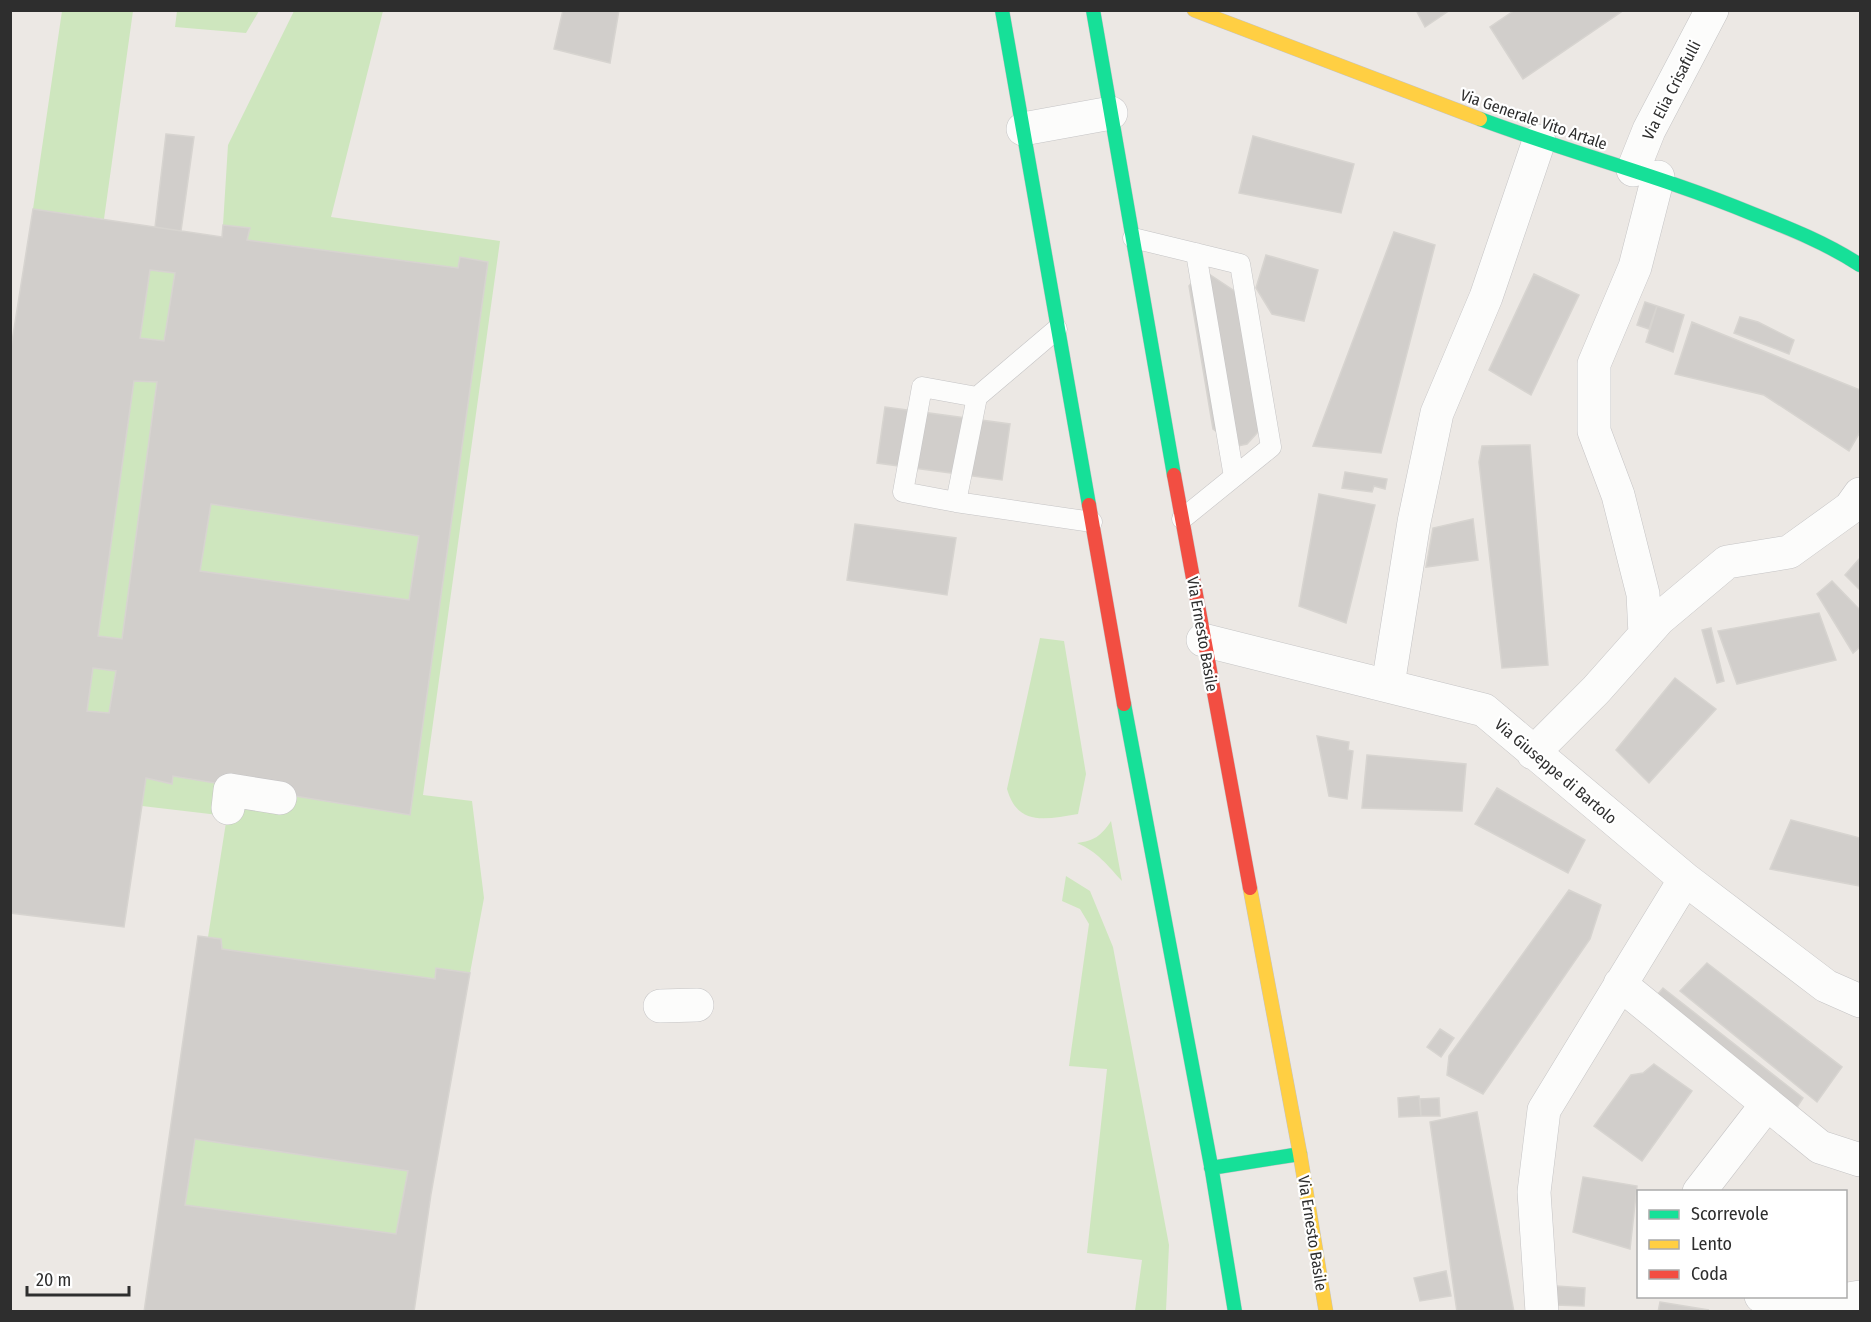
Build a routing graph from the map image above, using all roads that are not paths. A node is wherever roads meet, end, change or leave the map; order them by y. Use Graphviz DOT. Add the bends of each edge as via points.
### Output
graph roads {
  1 [pos="1002,10"];
  2 [pos="1093,10"];
  3 [pos="1194,10"];
  4 [pos="1712,10"];
  5 [pos="1111,113"];
  6 [pos="1023,129"];
  7 [pos="1539,141"];
  8 [pos="1646,173"];
  9 [pos="1133,238"];
  10 [pos="1196,253"];
  11 [pos="1860,265"];
  12 [pos="1057,329"];
  13 [pos="977,397"];
  14 [pos="1234,477"];
  15 [pos="1860,494"];
  16 [pos="956,502"];
  17 [pos="1182,519"];
  18 [pos="1092,522"];
  19 [pos="1645,635"];
  20 [pos="1203,640"];
  21 [pos="1388,686"];
  22 [pos="1533,753"];
  23 [pos="280,798"];
  24 [pos="228,808"];
  25 [pos="1685,879"];
  26 [pos="1620,984"];
  27 [pos="1860,1001"];
  28 [pos="697,1005"];
  29 [pos="660,1006"];
  30 [pos="1767,1104"];
  31 [pos="1300,1154"];
  32 [pos="1860,1160"];
  33 [pos="1211,1168"];
  34 [pos="1700,1190"];
  35 [pos="1860,1297"];
  36 [pos="1768,1298"];
  37 [pos="1235,1311"];
  38 [pos="1326,1311"];
  39 [pos="1542,1311"];
  1 -- 6 [label="main road"];
  2 -- 5 [label="main road, Via Ernesto Basile"];
  3 -- 7 [label="main road, Via Generale Vito Artale"];
  4 -- 8 [label="street, Via Elia Crisafulli" via="1649,130"];
  5 -- 6 [label="street"];
  5 -- 9 [label="main road, Via Ernesto Basile"];
  6 -- 12 [label="main road"];
  7 -- 8 [label="main road, Via Generale Vito Artale"];
  7 -- 21 [label="street" via="1486,297 1437,412 1414,522"];
  8 -- 11 [label="main road, Via Generale Vito Artale" via="1828,244"];
  8 -- 19 [label="street, Via Elia Crisafulli" via="1635,267 1594,364 1594,431 1617,495 1640,583"];
  9 -- 10 [label="lane"];
  9 -- 17 [label="main road, Via Ernesto Basile"];
  10 -- 14 [label="lane"];
  10 -- 14 [label="lane" via="1240,264 1271,447"];
  12 -- 13 [label="lane"];
  12 -- 18 [label="main road"];
  13 -- 16 [label="lane"];
  13 -- 16 [label="lane" via="922,387 903,492"];
  14 -- 17 [label="lane"];
  15 -- 19 [label="street" via="1850,508 1789,552 1727,562"];
  16 -- 18 [label="lane"];
  17 -- 20 [label="main road, Via Ernesto Basile"];
  18 -- 33 [label="main road"];
  19 -- 22 [label="street"];
  20 -- 21 [label="street, Via Giuseppe di Bartolo"];
  20 -- 31 [label="main road, Via Ernesto Basile"];
  21 -- 22 [label="street, Via Giuseppe di Bartolo" via="1484,710"];
  22 -- 25 [label="street, Via Giuseppe di Bartolo"];
  23 -- 24 [label="street" via="230,790"];
  25 -- 26 [label="street"];
  25 -- 27 [label="street, Via Giuseppe di Bartolo" via="1826,986"];
  26 -- 30 [label="street"];
  26 -- 39 [label="street" via="1544,1110 1534,1192"];
  28 -- 29 [label="street"];
  30 -- 32 [label="street" via="1820,1147"];
  30 -- 34 [label="street"];
  31 -- 33 [label="main road, Via Ernesto Basile"];
  31 -- 38 [label="main road, Via Ernesto Basile"];
  33 -- 37 [label="main road"];
  35 -- 36 [label="street" via="1800,1307"];
}
